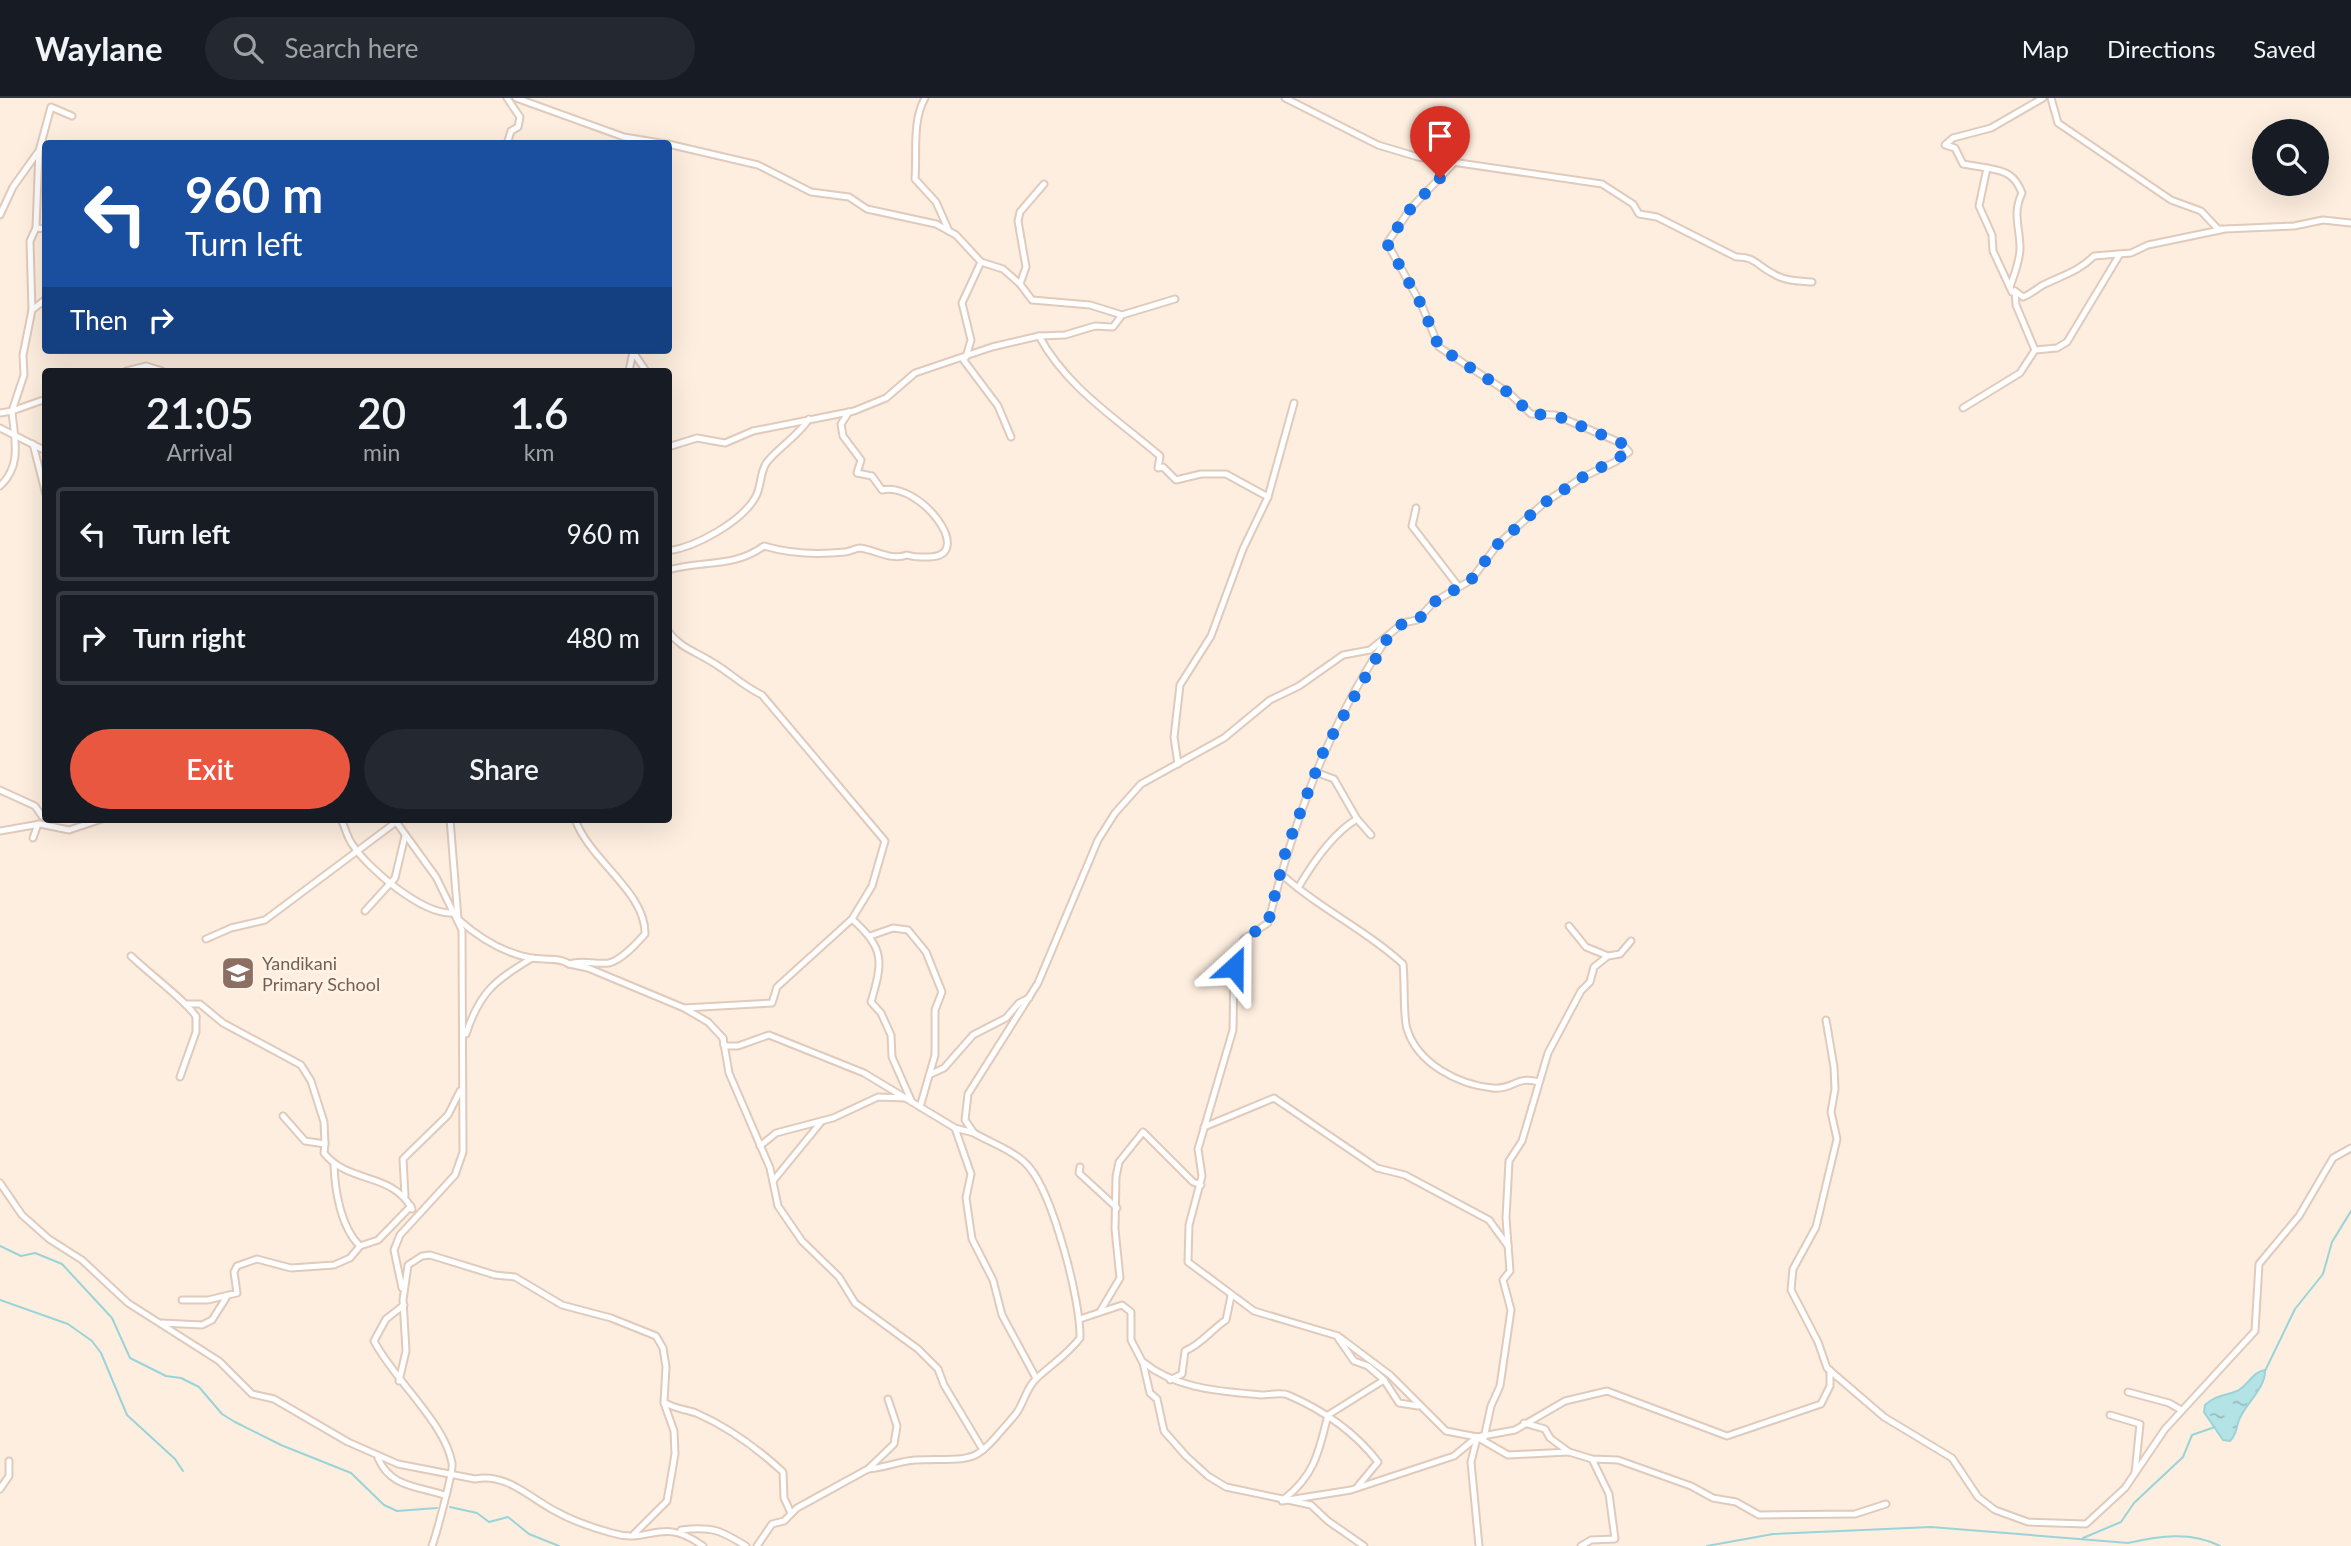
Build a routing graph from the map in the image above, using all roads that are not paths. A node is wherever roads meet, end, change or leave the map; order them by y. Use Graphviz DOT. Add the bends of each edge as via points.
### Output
graph roads {
  1 [pos="51,98"];
  2 [pos="507,98"];
  3 [pos="516,98"];
  4 [pos="925,98"];
  5 [pos="1285,98"];
  6 [pos="2043,98"];
  7 [pos="2051,98"];
  8 [pos="51,107"];
  9 [pos="72,116"];
  10 [pos="508,140"];
  11 [pos="642,140"];
  12 [pos="672,145"];
  13 [pos="39,151"];
  14 [pos="1455,162"];
  15 [pos="1987,168"];
  16 [pos="1044,184"];
  17 [pos="0,215"];
  18 [pos="2351,223"];
  19 [pos="36,228"];
  20 [pos="42,229"];
  21 [pos="2225,229"];
  22 [pos="949,231"];
  23 [pos="2120,254"];
  24 [pos="981,262"];
  25 [pos="1812,282"];
  26 [pos="1020,284"];
  27 [pos="2012,289"];
  28 [pos="1175,299"];
  29 [pos="42,302"];
  30 [pos="32,310"];
  31 [pos="1122,315"];
  32 [pos="1038,336"];
  33 [pos="2035,350"];
  34 [pos="964,357"];
  35 [pos="42,400"];
  36 [pos="1294,403"];
  37 [pos="1964,408"];
  38 [pos="12,411"];
  39 [pos="849,412"];
  40 [pos="0,413"];
  41 [pos="810,418"];
  42 [pos="0,428"];
  43 [pos="14,435"];
  44 [pos="1011,437"];
  45 [pos="33,444"];
  46 [pos="672,446"];
  47 [pos="42,449"];
  48 [pos="42,479"];
  49 [pos="0,486"];
  50 [pos="1268,497"];
  51 [pos="1416,508"];
  52 [pos="672,550"];
  53 [pos="672,569"];
  54 [pos="1459,587"];
  55 [pos="672,637"];
  56 [pos="1387,639"];
  57 [pos="1178,764"];
  58 [pos="1315,772"];
  59 [pos="0,790"];
  60 [pos="42,812"];
  61 [pos="42,818"];
  62 [pos="1357,819"];
  63 [pos="90,823"];
  64 [pos="343,823"];
  65 [pos="393,823"];
  66 [pos="396,823"];
  67 [pos="450,823"];
  68 [pos="576,823"];
  69 [pos="39,824"];
  70 [pos="0,831"];
  71 [pos="1371,835"];
  72 [pos="405,836"];
  73 [pos="33,838"];
  74 [pos="358,851"];
  75 [pos="1280,873"];
  76 [pos="390,883"];
  77 [pos="1298,888"];
  78 [pos="365,911"];
  79 [pos="453,913"];
  80 [pos="458,919"];
  81 [pos="852,919"];
  82 [pos="1569,926"];
  83 [pos="870,936"];
  84 [pos="206,939"];
  85 [pos="1630,941"];
  86 [pos="131,956"];
  87 [pos="1608,956"];
  88 [pos="532,958"];
  89 [pos="569,964"];
  90 [pos="1029,998"];
  91 [pos="196,1003"];
  92 [pos="187,1004"];
  93 [pos="684,1009"];
  94 [pos="196,1017"];
  95 [pos="1826,1020"];
  96 [pos="723,1038"];
  97 [pos="464,1041"];
  98 [pos="931,1074"];
  99 [pos="180,1077"];
  100 [pos="1539,1082"];
  101 [pos="462,1088"];
  102 [pos="908,1100"];
  103 [pos="920,1107"];
  104 [pos="283,1116"];
  105 [pos="824,1119"];
  106 [pos="1204,1127"];
  107 [pos="955,1128"];
  108 [pos="974,1133"];
  109 [pos="325,1144"];
  110 [pos="760,1146"];
  111 [pos="2351,1149"];
  112 [pos="334,1166"];
  113 [pos="1080,1167"];
  114 [pos="772,1182"];
  115 [pos="0,1183"];
  116 [pos="1201,1185"];
  117 [pos="405,1196"];
  118 [pos="411,1206"];
  119 [pos="1117,1208"];
  120 [pos="415,1215"];
  121 [pos="360,1246"];
  122 [pos="1510,1249"];
  123 [pos="228,1296"];
  124 [pos="1231,1296"];
  125 [pos="403,1297"];
  126 [pos="182,1300"];
  127 [pos="404,1305"];
  128 [pos="1099,1313"];
  129 [pos="1080,1319"];
  130 [pos="159,1322"];
  131 [pos="1336,1336"];
  132 [pos="1141,1360"];
  133 [pos="1830,1370"];
  134 [pos="1036,1378"];
  135 [pos="1170,1380"];
  136 [pos="1384,1380"];
  137 [pos="399,1381"];
  138 [pos="2128,1392"];
  139 [pos="888,1399"];
  140 [pos="664,1402"];
  141 [pos="1420,1406"];
  142 [pos="2181,1410"];
  143 [pos="1328,1415"];
  144 [pos="2110,1415"];
  145 [pos="1524,1423"];
  146 [pos="1481,1437"];
  147 [pos="983,1450"];
  148 [pos="1569,1452"];
  149 [pos="377,1457"];
  150 [pos="1592,1460"];
  151 [pos="9,1461"];
  152 [pos="868,1469"];
  153 [pos="449,1474"];
  154 [pos="2135,1474"];
  155 [pos="1356,1488"];
  156 [pos="0,1489"];
  157 [pos="444,1495"];
  158 [pos="1282,1501"];
  159 [pos="1886,1504"];
  160 [pos="792,1513"];
  161 [pos="677,1530"];
  162 [pos="634,1534"];
  163 [pos="432,1546"];
  164 [pos="704,1546"];
  165 [pos="746,1546"];
  166 [pos="757,1546"];
  167 [pos="1364,1546"];
  168 [pos="1479,1546"];
  169 [pos="1581,1546"];
  1 -- 8 [label="street"];
  2 -- 10 [label="street" via="520,117"];
  3 -- 11 [label="street"];
  4 -- 22 [label="street" via="916,120 915,178 936,202"];
  5 -- 14 [label="street" via="1378,145"];
  6 -- 15 [label="street" via="1991,128 1945,145 1955,148 1963,164"];
  7 -- 21 [label="street" via="2058,123 2171,200 2201,211 2218,229"];
  8 -- 9 [label="street"];
  8 -- 13 [label="street"];
  12 -- 22 [label="street" via="758,166 811,192 849,197 867,209"];
  13 -- 17 [label="street"];
  13 -- 19 [label="street"];
  14 -- 25 [label="street" via="1602,184 1633,204 1639,214 1657,217 1736,257 1748,257 1781,277"];
  14 -- 54 [label="street" via="1411,208 1387,243 1439,347 1509,393 1531,414 1555,415 1630,449 1544,503"];
  15 -- 27 [label="street" via="1979,206 1992,235 1993,251"];
  15 -- 27 [label="street" via="2011,175 2022,193 2015,224 2020,251"];
  16 -- 26 [label="street" via="1020,212 1026,267"];
  18 -- 21 [label="street" via="2323,220"];
  19 -- 20 [label="street"];
  19 -- 30 [label="street" via="30,241"];
  21 -- 23 [label="street"];
  22 -- 24 [label="street"];
  23 -- 27 [label="street" via="2094,256 2081,269 2030,295 2023,297"];
  23 -- 33 [label="street" via="2067,342"];
  24 -- 26 [label="street" via="1003,269"];
  24 -- 34 [label="street" via="962,303 971,340"];
  26 -- 31 [label="street" via="1032,300 1090,305"];
  27 -- 33 [label="street"];
  28 -- 31 [label="street"];
  29 -- 30 [label="street"];
  30 -- 38 [label="street" via="24,375"];
  31 -- 32 [label="street" via="1113,327"];
  32 -- 34 [label="street"];
  32 -- 50 [label="street" via="1052,362 1110,418 1160,456 1158,468 1163,467 1176,481 1226,474"];
  33 -- 37 [label="street" via="2021,373"];
  34 -- 39 [label="street" via="915,373 886,398"];
  34 -- 44 [label="street" via="998,406"];
  35 -- 38 [label="street"];
  36 -- 50 [label="street"];
  38 -- 40 [label="street"];
  38 -- 43 [label="street"];
  39 -- 41 [label="street"];
  39 -- 53 [label="street" via="841,424 861,460 857,473 872,476 882,490 903,492 931,509 946,533 946,551 939,557 918,559 859,548 807,555 764,547 727,564 702,562"];
  41 -- 46 [label="street" via="753,431 725,443 697,438"];
  41 -- 52 [label="street" via="767,463 750,506 697,544"];
  42 -- 43 [label="street"];
  43 -- 45 [label="street"];
  43 -- 49 [label="street" via="18,446"];
  45 -- 47 [label="street"];
  45 -- 48 [label="street"];
  50 -- 57 [label="street" via="1211,636 1181,685 1174,737"];
  51 -- 54 [label="street" via="1412,526"];
  54 -- 56 [label="street" via="1434,602 1418,620 1403,623"];
  55 -- 81 [label="street" via="762,695 884,841 872,886"];
  56 -- 57 [label="street" via="1370,650 1343,655"];
  56 -- 58 [label="street" via="1348,702"];
  57 -- 90 [label="street" via="1141,784 1115,813 1098,840"];
  58 -- 62 [label="street" via="1334,779"];
  58 -- 75 [label="street"];
  59 -- 60 [label="street"];
  61 -- 69 [label="street"];
  62 -- 71 [label="street"];
  62 -- 77 [label="street" via="1317,860"];
  63 -- 69 [label="street" via="69,830"];
  64 -- 74 [label="street"];
  65 -- 74 [label="street"];
  66 -- 72 [label="street"];
  67 -- 80 [label="street"];
  68 -- 89 [label="street" via="581,836 637,903 645,934 610,963 582,960"];
  69 -- 70 [label="street"];
  69 -- 73 [label="street"];
  72 -- 76 [label="street"];
  72 -- 79 [label="street" via="436,877"];
  74 -- 76 [label="street"];
  74 -- 84 [label="street" via="265,920"];
  75 -- 77 [label="street"];
  75 -- 106 [label="street" via="1268,923 1244,939 1234,967 1233,1030"];
  76 -- 78 [label="street"];
  76 -- 79 [label="street" via="426,908"];
  77 -- 100 [label="street" via="1379,942 1403,964 1406,1027 1419,1052 1440,1071 1495,1089 1524,1077"];
  79 -- 80 [label="street"];
  80 -- 88 [label="street" via="512,953"];
  80 -- 97 [label="street"];
  81 -- 83 [label="street"];
  81 -- 93 [label="street" via="776,987 772,1003"];
  82 -- 87 [label="street" via="1586,947"];
  83 -- 98 [label="street" via="892,928 908,930 926,952 942,992 935,1010"];
  83 -- 102 [label="street" via="882,962 871,1002 891,1035 892,1056"];
  85 -- 87 [label="street" via="1620,954"];
  86 -- 92 [label="street"];
  87 -- 100 [label="street" via="1594,967 1590,982 1548,1053"];
  88 -- 89 [label="street"];
  88 -- 97 [label="street" via="500,978 478,1001"];
  89 -- 93 [label="street"];
  90 -- 98 [label="street" via="1006,1018 973,1035 944,1068"];
  90 -- 108 [label="street" via="968,1094 965,1119"];
  91 -- 92 [label="street"];
  91 -- 94 [label="street"];
  91 -- 109 [label="street" via="301,1065 324,1122"];
  92 -- 94 [label="street"];
  93 -- 96 [label="street" via="708,1022"];
  94 -- 99 [label="street" via="196,1032"];
  95 -- 133 [label="street" via="1834,1066 1831,1112 1837,1139 1816,1227 1793,1269 1791,1290"];
  96 -- 102 [label="street" via="724,1046 738,1046 769,1035 864,1073"];
  96 -- 110 [label="street" via="729,1073"];
  97 -- 101 [label="street"];
  98 -- 103 [label="street"];
  100 -- 122 [label="street" via="1522,1141 1509,1161 1506,1218"];
  101 -- 117 [label="street" via="448,1115 403,1159"];
  101 -- 120 [label="street" via="463,1152 455,1175"];
  102 -- 103 [label="street"];
  102 -- 105 [label="street" via="878,1097"];
  103 -- 107 [label="street"];
  104 -- 109 [label="street" via="305,1141"];
  105 -- 110 [label="street" via="776,1133"];
  105 -- 114 [label="street"];
  106 -- 116 [label="street" via="1198,1149"];
  106 -- 122 [label="street" via="1274,1098 1377,1168 1405,1175 1489,1220"];
  107 -- 108 [label="street"];
  107 -- 134 [label="street" via="971,1174 966,1198 972,1239 993,1280 1002,1315"];
  108 -- 129 [label="street" via="1024,1162 1047,1196"];
  109 -- 112 [label="street" via="324,1153"];
  110 -- 114 [label="street"];
  111 -- 142 [label="street" via="2333,1158 2299,1216 2259,1264 2255,1331"];
  112 -- 117 [label="street" via="377,1178"];
  112 -- 121 [label="street" via="338,1198"];
  113 -- 119 [label="street" via="1079,1173"];
  114 -- 147 [label="street" via="778,1206 802,1241 839,1277 855,1303 938,1369"];
  115 -- 130 [label="street" via="22,1215 82,1260 128,1303"];
  116 -- 119 [label="street" via="1143,1132 1119,1162"];
  116 -- 124 [label="street" via="1189,1226 1188,1262"];
  117 -- 118 [label="street"];
  118 -- 120 [label="street"];
  118 -- 121 [label="street" via="378,1240"];
  119 -- 128 [label="street" via="1120,1278"];
  120 -- 125 [label="street" via="394,1250"];
  121 -- 123 [label="street" via="350,1258 334,1265 291,1268 257,1259 244,1263 234,1272 237,1293"];
  122 -- 146 [label="street" via="1510,1271 1503,1280 1511,1310 1500,1386"];
  123 -- 126 [label="street"];
  123 -- 130 [label="street" via="212,1320 202,1325"];
  124 -- 131 [label="street" via="1254,1311"];
  124 -- 135 [label="street" via="1226,1320 1185,1351 1182,1374"];
  125 -- 127 [label="street"];
  125 -- 140 [label="street" via="405,1270 422,1256 522,1280 562,1305 656,1336 666,1367"];
  127 -- 137 [label="street" via="406,1351"];
  127 -- 137 [label="street" via="387,1319 374,1341"];
  128 -- 129 [label="street"];
  128 -- 132 [label="street" via="1122,1305 1131,1312 1131,1340"];
  129 -- 134 [label="street" via="1080,1338"];
  130 -- 149 [label="street" via="219,1361 252,1394 274,1399"];
  131 -- 136 [label="street" via="1354,1361"];
  131 -- 141 [label="street" via="1390,1375"];
  132 -- 135 [label="street"];
  132 -- 158 [label="street" via="1164,1431 1186,1456 1226,1487"];
  133 -- 145 [label="street" via="1830,1386 1822,1404 1727,1436 1607,1391 1565,1401"];
  133 -- 154 [label="street" via="1884,1417 1952,1458 1978,1497 1995,1510 2028,1522 2086,1524"];
  134 -- 147 [label="street" via="1022,1405"];
  135 -- 143 [label="street" via="1232,1392 1287,1394"];
  136 -- 141 [label="street" via="1399,1403"];
  136 -- 143 [label="street"];
  137 -- 153 [label="street" via="444,1440 453,1466"];
  138 -- 142 [label="street"];
  139 -- 152 [label="street" via="897,1426 894,1444"];
  140 -- 160 [label="street" via="740,1436 773,1463 783,1472 784,1498"];
  140 -- 162 [label="street" via="674,1431 675,1454 667,1501"];
  141 -- 146 [label="street" via="1446,1431"];
  142 -- 154 [label="street"];
  143 -- 155 [label="street" via="1378,1462"];
  143 -- 158 [label="street" via="1303,1485"];
  144 -- 154 [label="street" via="2140,1424"];
  145 -- 146 [label="street" via="1514,1430"];
  145 -- 148 [label="street" via="1545,1429"];
  146 -- 148 [label="street" via="1508,1455"];
  146 -- 155 [label="street" via="1454,1456"];
  146 -- 168 [label="street" via="1471,1462"];
  147 -- 152 [label="street" via="971,1459 912,1460"];
  148 -- 150 [label="street"];
  149 -- 153 [label="street"];
  149 -- 157 [label="street" via="396,1481"];
  150 -- 159 [label="street" via="1618,1460 1713,1498 1736,1502 1759,1515 1855,1514"];
  150 -- 169 [label="street" via="1609,1494 1615,1539 1591,1540"];
  151 -- 156 [label="street" via="9,1476"];
  152 -- 160 [label="street"];
  153 -- 157 [label="street"];
  153 -- 162 [label="street" via="506,1481 558,1513 612,1533"];
  155 -- 158 [label="street"];
  157 -- 163 [label="street" via="442,1519"];
  158 -- 167 [label="street" via="1311,1505"];
  160 -- 166 [label="street" via="772,1524"];
  161 -- 162 [label="street"];
  161 -- 164 [label="street"];
  161 -- 165 [label="street" via="712,1528"];
}
